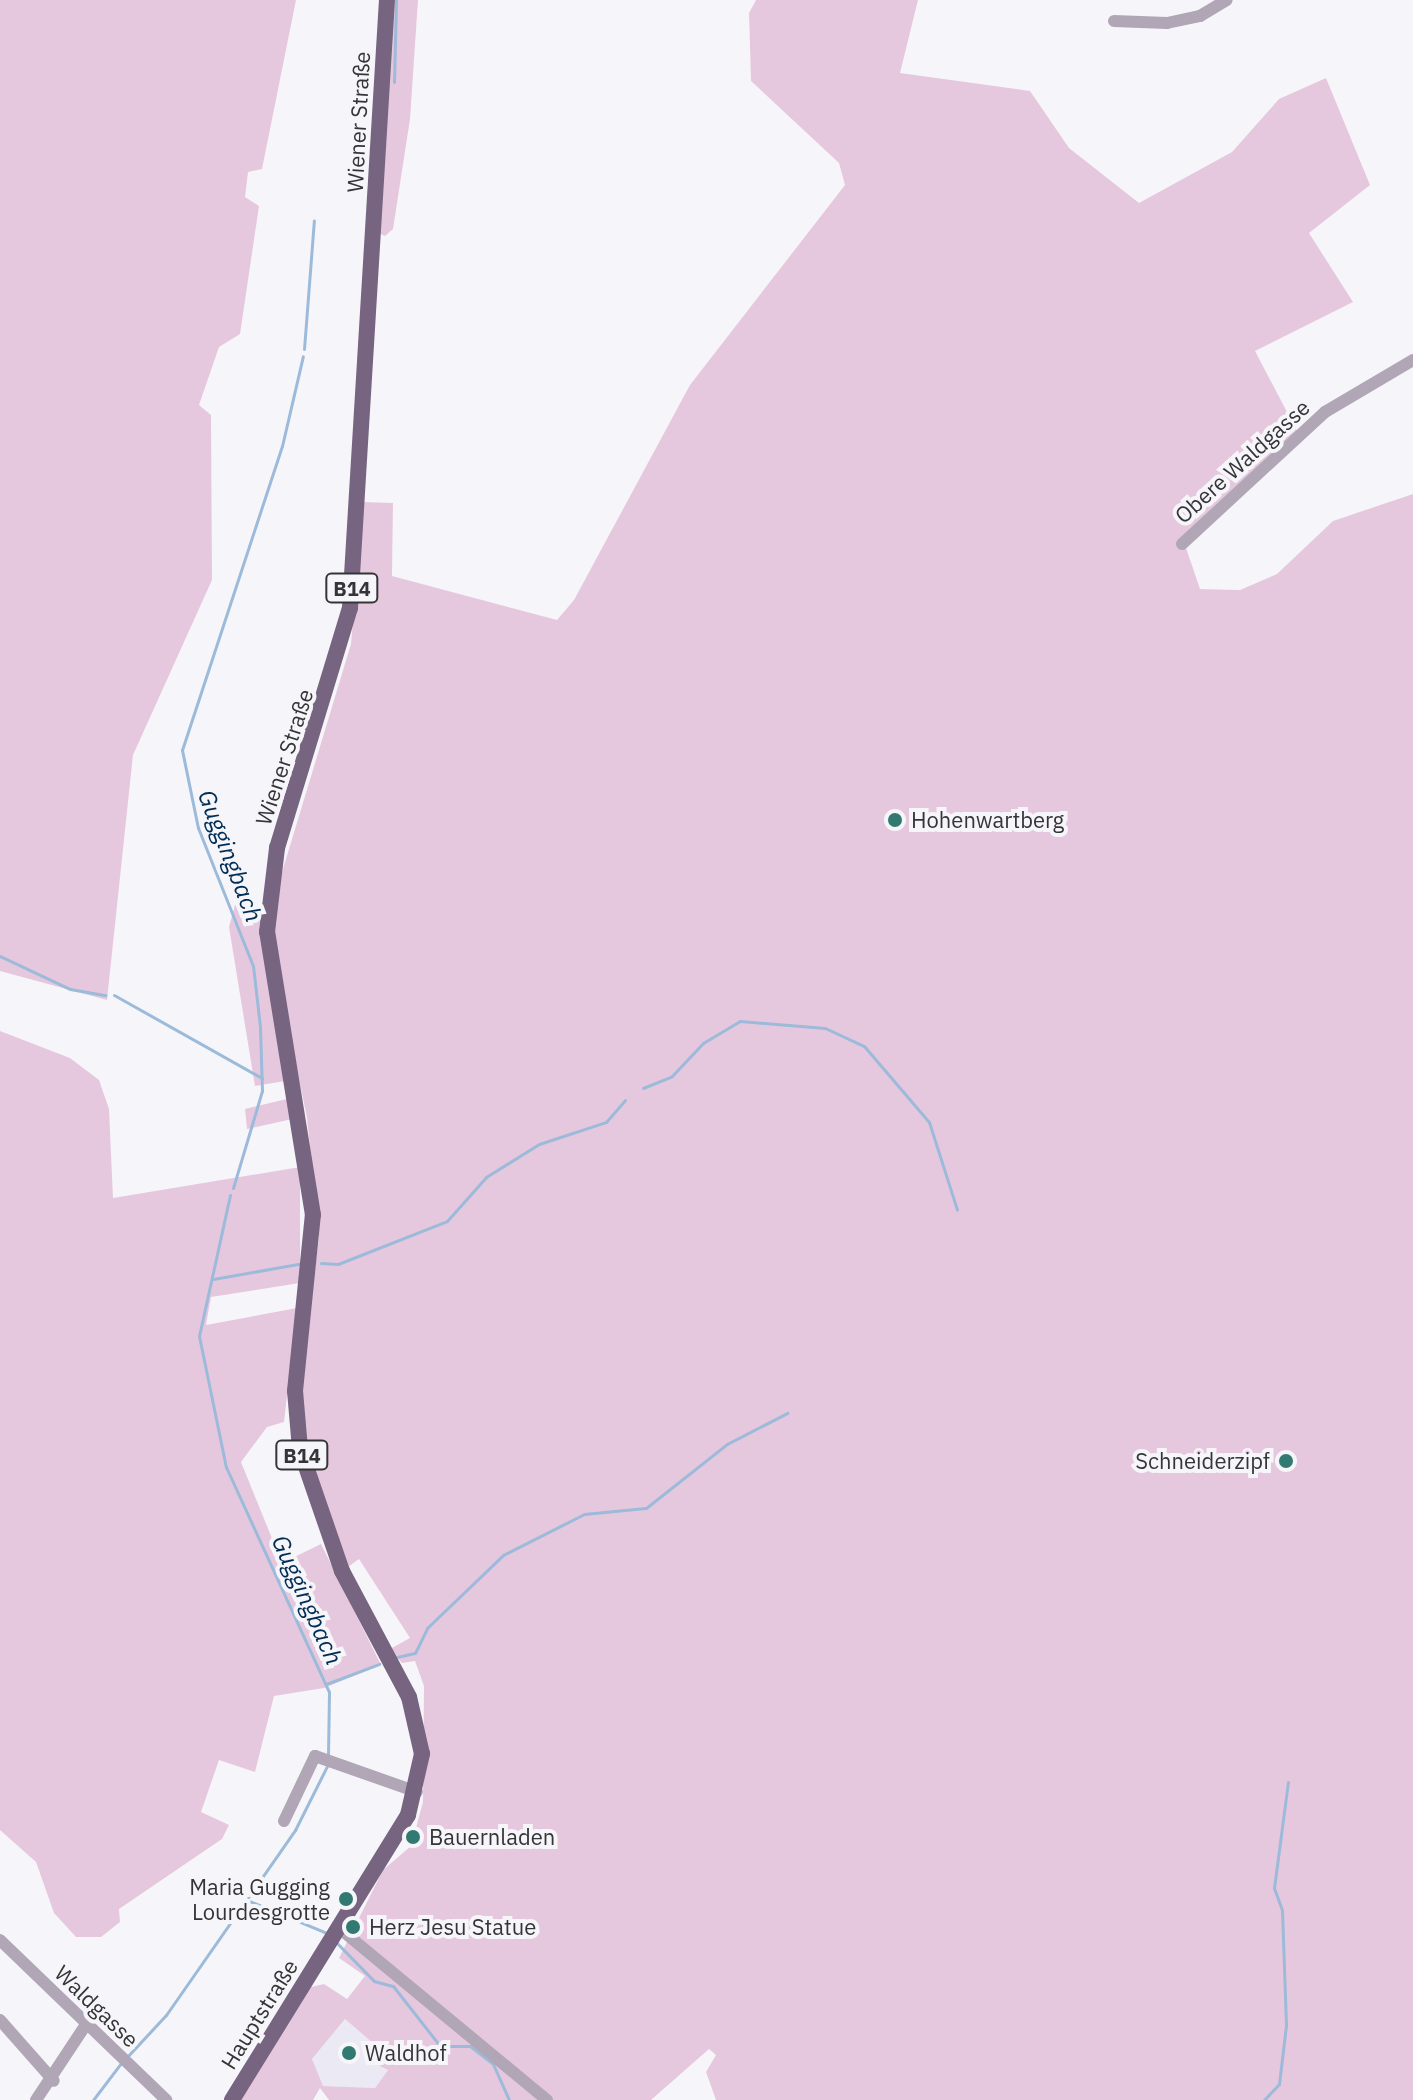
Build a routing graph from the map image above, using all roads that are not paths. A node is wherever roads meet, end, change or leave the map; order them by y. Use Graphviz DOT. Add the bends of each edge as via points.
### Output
graph roads {
  1 [pos="387,0"];
  2 [pos="1227,0"];
  3 [pos="1114,21"];
  4 [pos="1413,360"];
  5 [pos="1182,544"];
  6 [pos="385,1650"];
  7 [pos="417,1792"];
  8 [pos="284,1821"];
  9 [pos="334,1936"];
  10 [pos="0,1940"];
  11 [pos="0,2020"];
  12 [pos="87,2023"];
  13 [pos="54,2081"];
  14 [pos="36,2100"];
  15 [pos="166,2100"];
  16 [pos="232,2100"];
  17 [pos="547,2100"];
  1 -- 6 [label="main road, Wiener Straße / B14" via="350,608 277,848 267,932 313,1215 295,1391 299,1440 328,1537"];
  2 -- 3 [label="street" via="1200,16 1167,23"];
  4 -- 5 [label="street, Obere Waldgasse" via="1325,412"];
  6 -- 7 [label="main road, Hauptstraße / B14" via="417,1716"];
  7 -- 8 [label="street" via="315,1756"];
  7 -- 9 [label="main road, Hauptstraße / B14"];
  9 -- 16 [label="main road, Hauptstraße / B14"];
  9 -- 17 [label="street"];
  10 -- 12 [label="street, Waldgasse"];
  11 -- 13 [label="street"];
  12 -- 13 [label="street"];
  12 -- 15 [label="street, Waldgasse"];
  13 -- 14 [label="street"];
}
